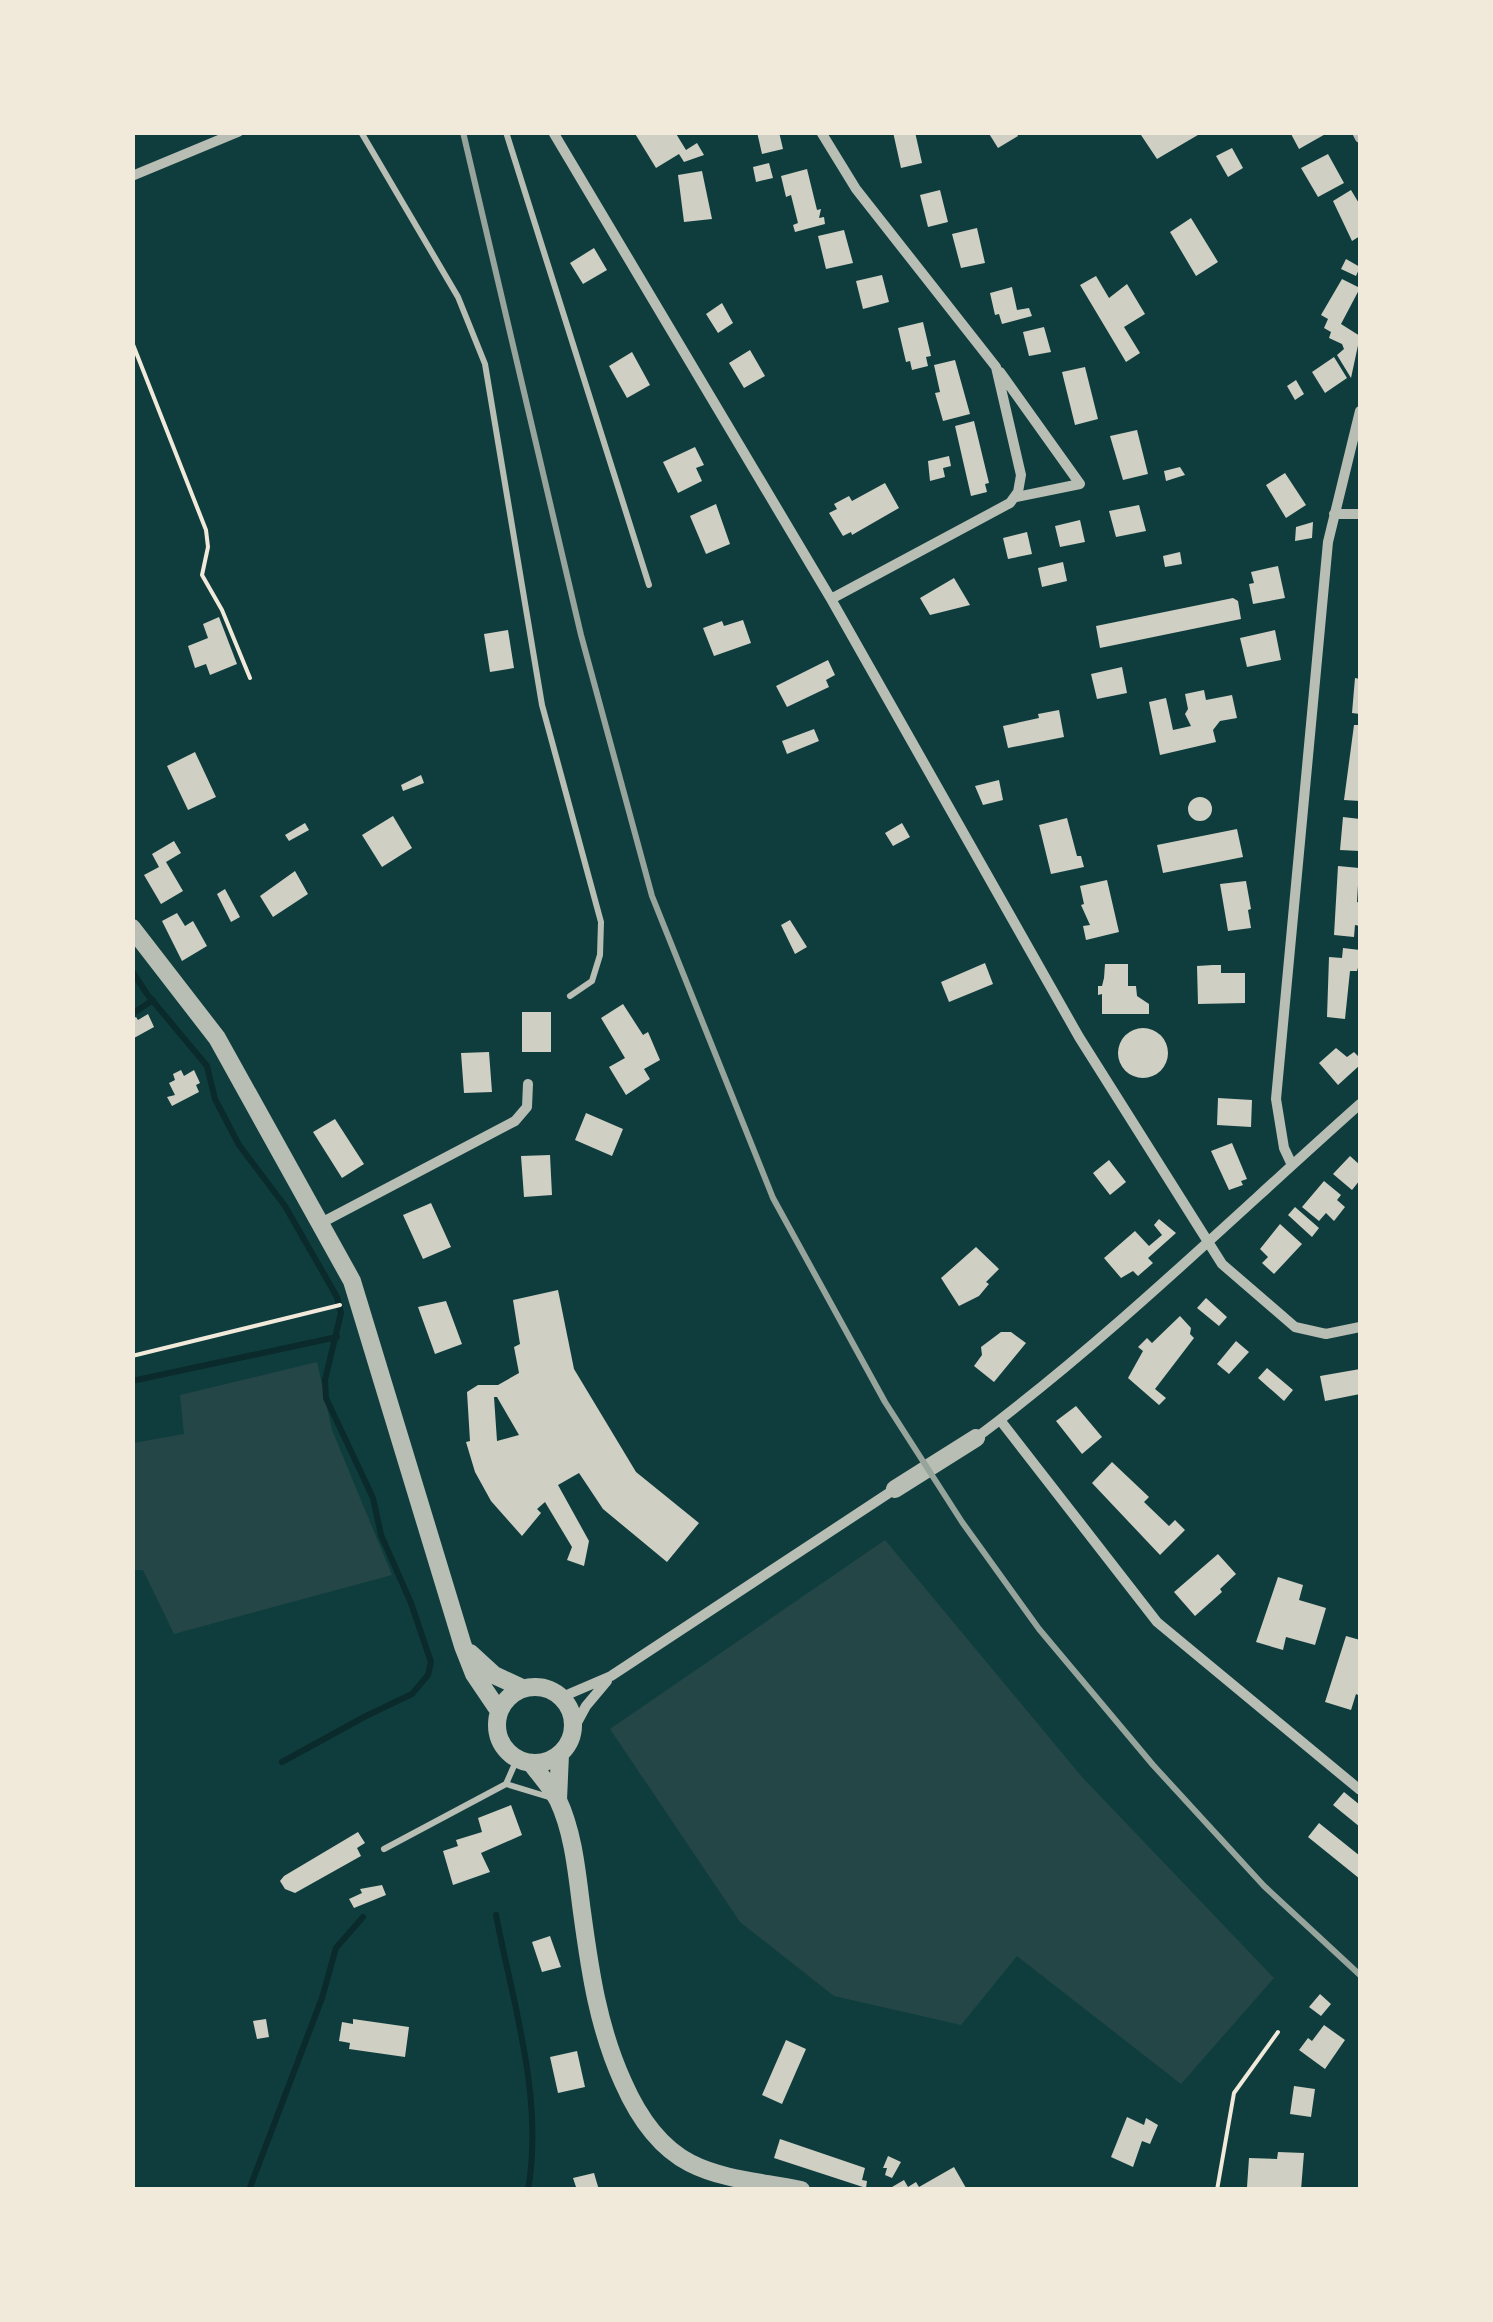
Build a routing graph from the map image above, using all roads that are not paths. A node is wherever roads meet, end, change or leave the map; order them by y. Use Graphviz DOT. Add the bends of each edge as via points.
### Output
graph roads {
  1 [pos="238,132"];
  2 [pos="361,132"];
  3 [pos="506,132"];
  4 [pos="553,132"];
  5 [pos="821,132"];
  6 [pos="132,176"];
  7 [pos="996,367"];
  8 [pos="1360,411"];
  9 [pos="1016,497"];
  10 [pos="1334,514"];
  11 [pos="1360,514"];
  12 [pos="649,585"];
  13 [pos="831,599"];
  14 [pos="132,928"];
  15 [pos="570,996"];
  16 [pos="528,1084"];
  17 [pos="1360,1104"];
  18 [pos="1292,1165"];
  19 [pos="320,1223"];
  20 [pos="1210,1244"];
  21 [pos="1360,1328"];
  22 [pos="1000,1420"];
  23 [pos="976,1438"];
  24 [pos="895,1489"];
  25 [pos="463,1646"];
  26 [pos="611,1676"];
  27 [pos="522,1688"];
  28 [pos="562,1697"];
  29 [pos="499,1711"];
  30 [pos="574,1728"];
  31 [pos="560,1754"];
  32 [pos="524,1761"];
  33 [pos="506,1784"];
  34 [pos="1360,1790"];
  35 [pos="558,1800"];
  36 [pos="384,1849"];
  37 [pos="800,2190"];
  1 -- 6 [label="street"];
  2 -- 15 [label="lane" via="458,297 484,364 542,705 600,909 596,970"];
  3 -- 12 [label="lane"];
  4 -- 13 [label="street"];
  5 -- 7 [label="street" via="856,189"];
  7 -- 9 [label="street" via="1020,470"];
  7 -- 9 [label="street" via="1080,484"];
  8 -- 10 [label="street"];
  9 -- 13 [label="street"];
  10 -- 11 [label="street"];
  10 -- 18 [label="street" via="1276,1100"];
  13 -- 20 [label="street" via="1080,1037"];
  14 -- 19 [label="street" via="217,1038"];
  16 -- 19 [label="street" via="527,1106 515,1121"];
  17 -- 18 [label="street"];
  18 -- 20 [label="street"];
  19 -- 25 [label="street" via="365,1315"];
  20 -- 21 [label="street" via="1222,1264 1287,1322 1326,1334"];
  20 -- 22 [label="street"];
  22 -- 23 [label="street"];
  22 -- 34 [label="street" via="1157,1622"];
  23 -- 24 [label="street"];
  24 -- 26 [label="street"];
  25 -- 27 [label="street" via="494,1675"];
  25 -- 29 [label="street"];
  26 -- 28 [label="street"];
  26 -- 30 [label="street"];
  27 -- 28 [label="street" via="544,1687"];
  27 -- 29 [label="street"];
  28 -- 30 [label="street"];
  29 -- 32 [label="street" via="498,1733 508,1752"];
  30 -- 31 [label="street"];
  31 -- 32 [label="street" via="542,1763"];
  31 -- 35 [label="street"];
  32 -- 33 [label="lane"];
  32 -- 35 [label="street"];
  33 -- 35 [label="lane"];
  33 -- 36 [label="lane"];
  35 -- 37 [label="street" via="576,1864 594,1996 608,2049 638,2114 688,2162"];
}
